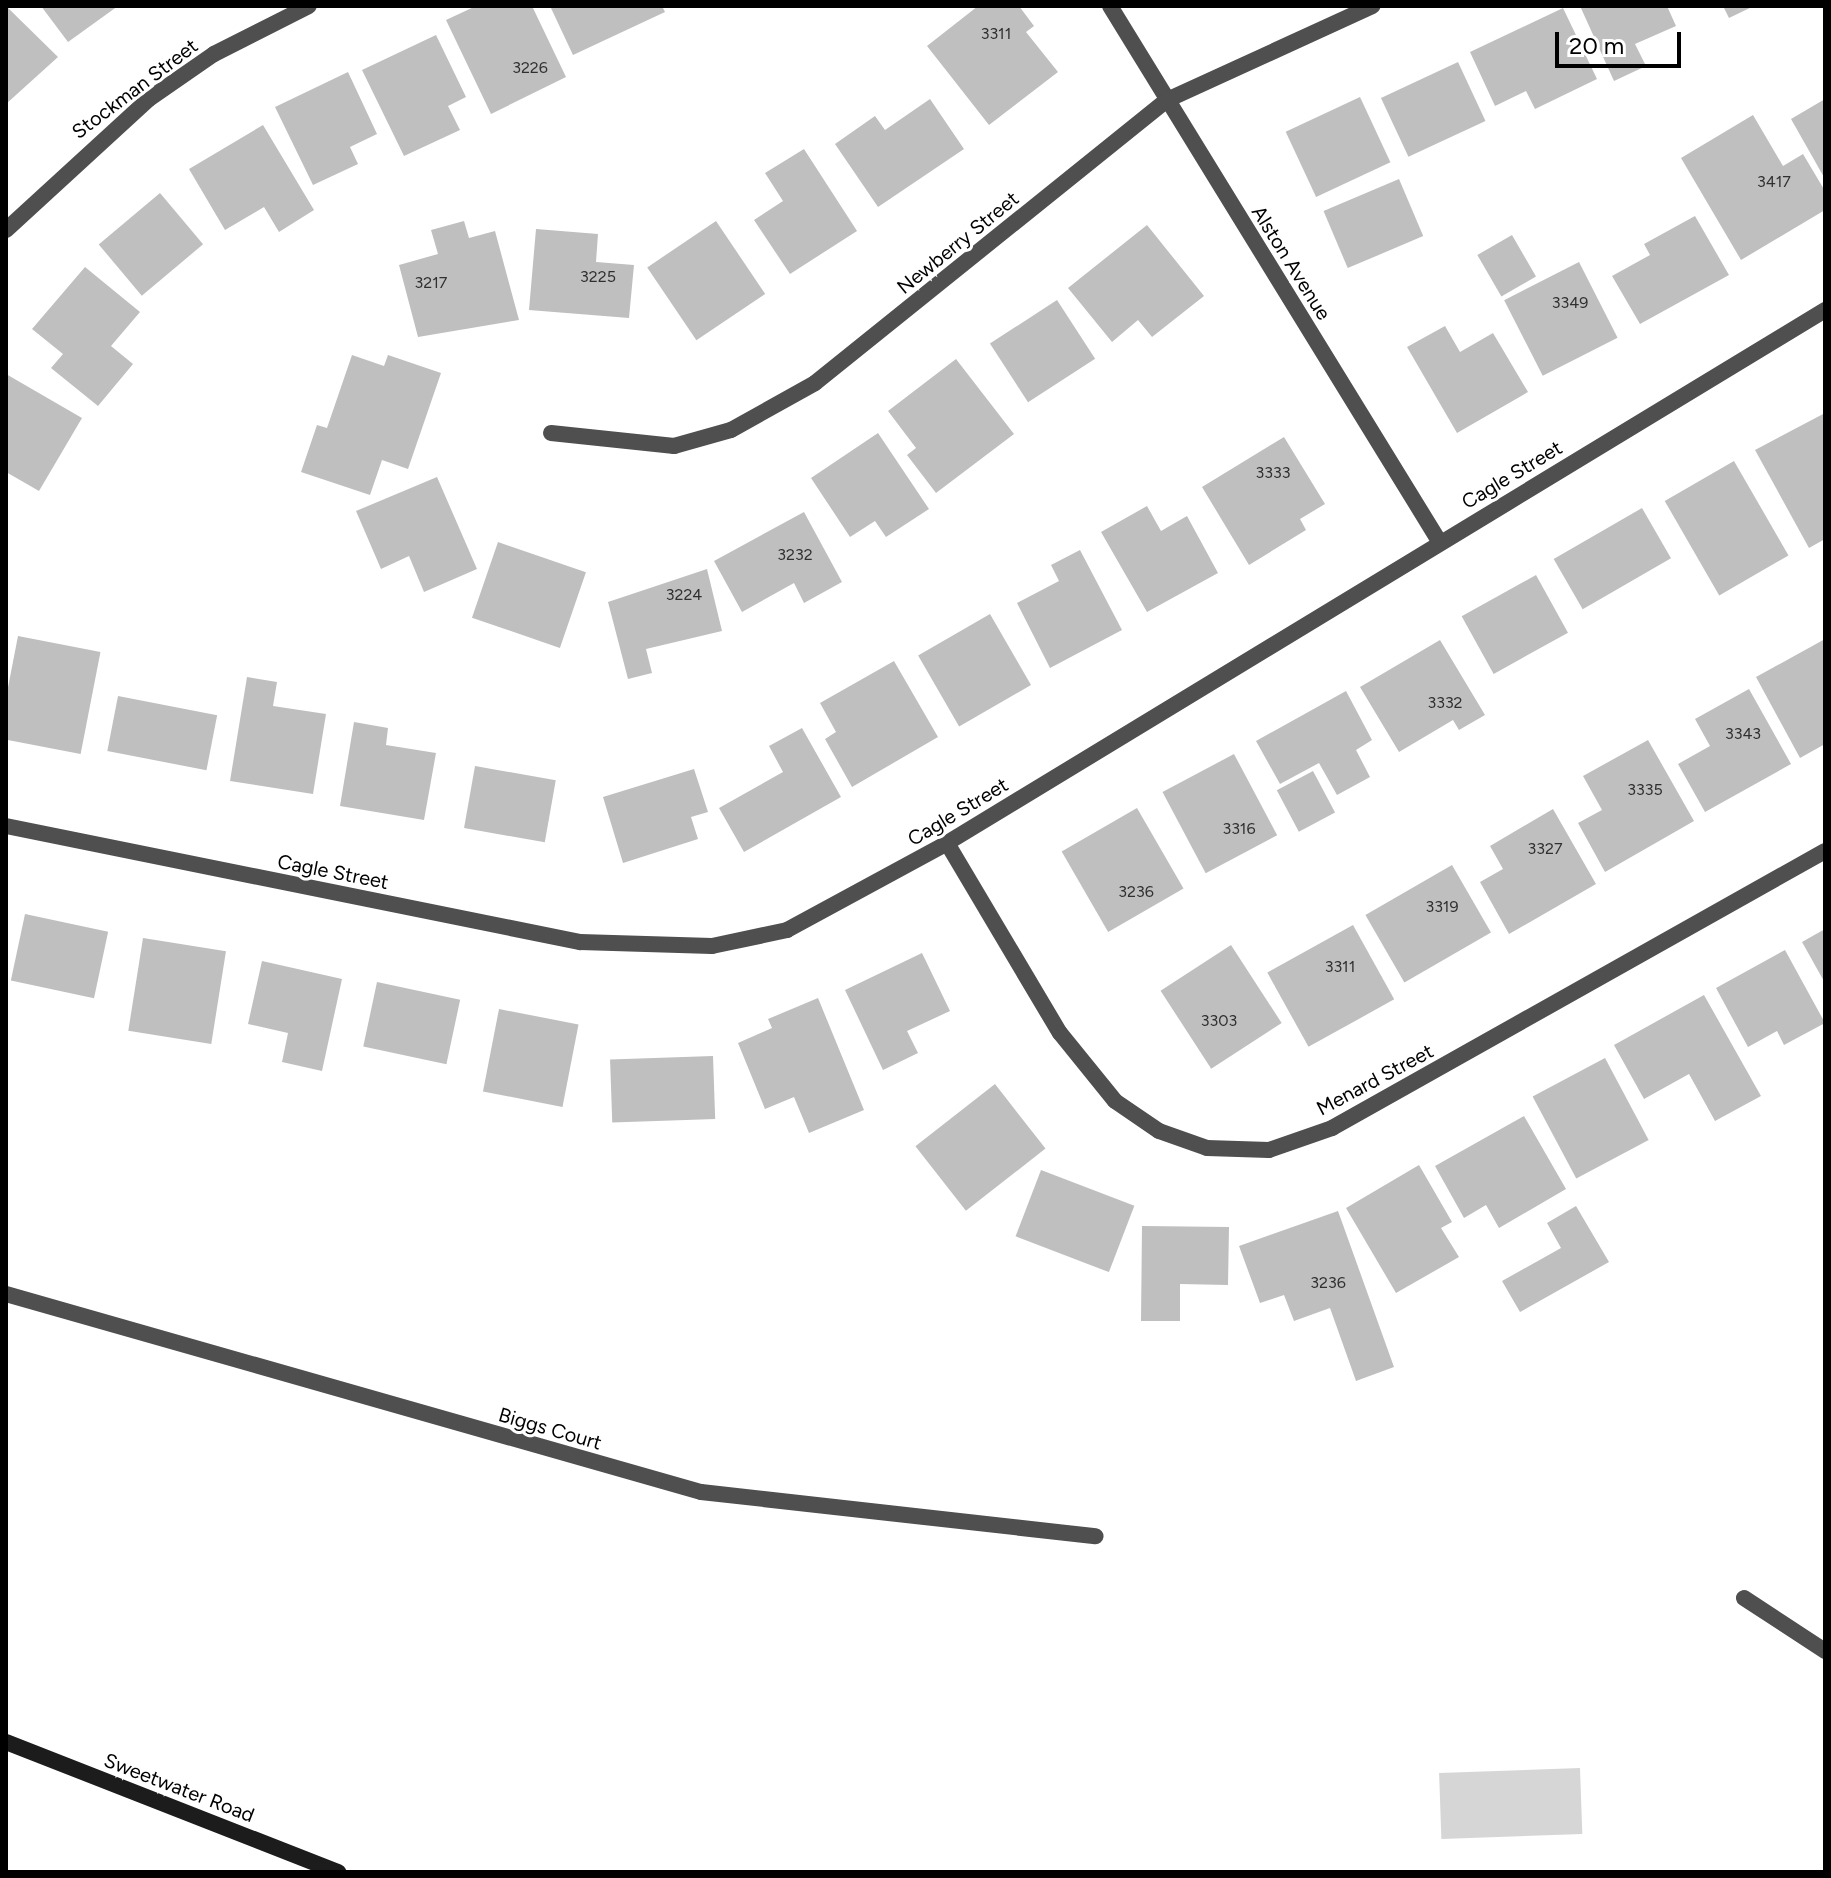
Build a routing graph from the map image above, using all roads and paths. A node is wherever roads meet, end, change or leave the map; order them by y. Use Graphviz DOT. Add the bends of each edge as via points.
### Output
graph roads {
  1 [pos="309,6"];
  2 [pos="1110,6"];
  3 [pos="1372,6"];
  4 [pos="1167,100"];
  5 [pos="6,230"];
  6 [pos="1825,310"];
  7 [pos="551,433"];
  8 [pos="1439,541"];
  9 [pos="6,826"];
  10 [pos="947,843"];
  11 [pos="1825,851"];
  12 [pos="6,1294"];
  13 [pos="1096,1536"];
  14 [pos="1744,1598"];
  15 [pos="1825,1651"];
  16 [pos="6,1742"];
  17 [pos="338,1872"];
  1 -- 5 [label="street, Stockman Street" via="214,54 149,99"];
  2 -- 4 [label="street, Alston Avenue"];
  3 -- 4 [label="street, Newberry Street"];
  4 -- 7 [label="street, Newberry Street" via="815,383 731,430 674,446"];
  4 -- 8 [label="street, Alston Avenue"];
  6 -- 8 [label="street, Cagle Street"];
  8 -- 10 [label="street, Cagle Street"];
  9 -- 10 [label="street, Cagle Street" via="580,942 712,946 787,930"];
  10 -- 11 [label="street, Menard Street" via="1060,1033 1115,1101 1159,1131 1207,1148 1269,1150 1332,1128"];
  12 -- 13 [label="street, Biggs Court" via="701,1492"];
  14 -- 15 [label="street"];
  16 -- 17 [label="main road, Sweetwater Road"];
}
